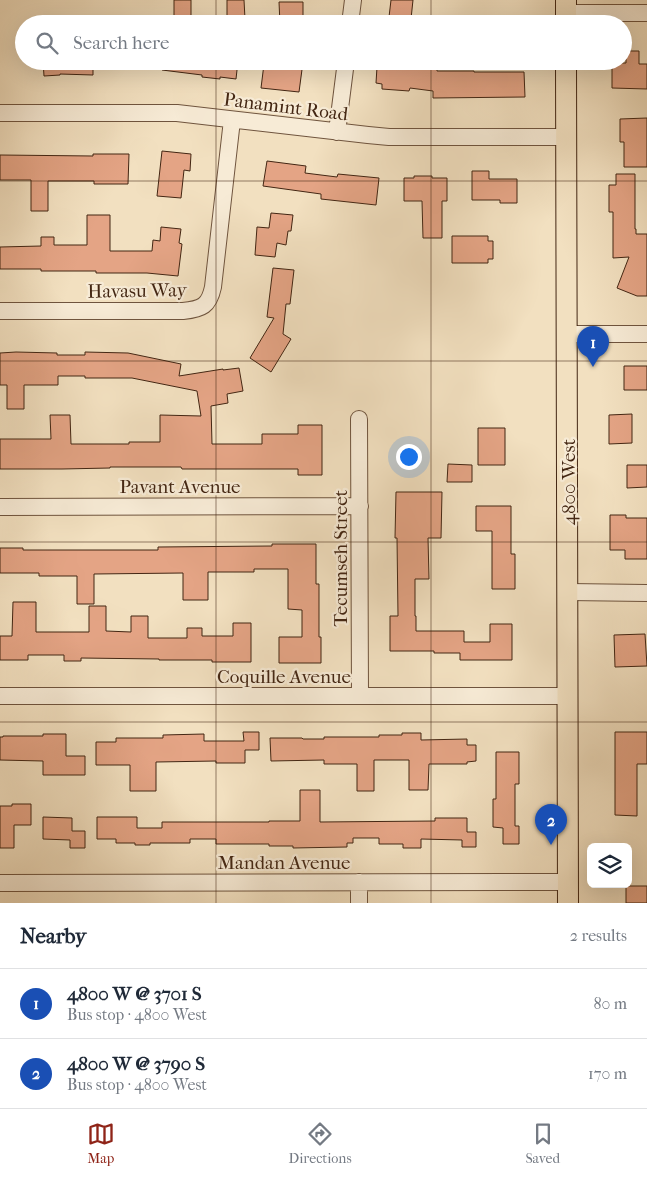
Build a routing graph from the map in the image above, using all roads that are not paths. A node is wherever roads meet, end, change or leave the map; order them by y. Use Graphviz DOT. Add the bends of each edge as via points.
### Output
graph roads {
  1 [pos="353,0"];
  2 [pos="566,12"];
  3 [pos="647,13"];
  4 [pos="351,15"];
  5 [pos="345,70"];
  6 [pos="566,70"];
  7 [pos="0,113"];
  8 [pos="232,120"];
  9 [pos="337,132"];
  10 [pos="567,137"];
  11 [pos="0,311"];
  12 [pos="567,334"];
  13 [pos="647,334"];
  14 [pos="359,419"];
  15 [pos="360,506"];
  16 [pos="0,507"];
  17 [pos="568,592"];
  18 [pos="647,593"];
  19 [pos="0,696"];
  20 [pos="360,696"];
  21 [pos="568,696"];
  22 [pos="0,882"];
  23 [pos="359,882"];
  24 [pos="568,882"];
  25 [pos="359,903"];
  26 [pos="568,903"];
  1 -- 4 [label="street"];
  2 -- 3 [label="street"];
  5 -- 9 [label="street"];
  6 -- 10 [label="main road, 4800 West"];
  7 -- 8 [label="street, Panamint Road" via="161,113"];
  8 -- 9 [label="street, Panamint Road"];
  8 -- 11 [label="street, Havasu Way" via="213,287 206,304 183,311"];
  9 -- 10 [label="street, Panamint Road" via="389,137"];
  10 -- 12 [label="main road, 4800 West"];
  12 -- 13 [label="street"];
  12 -- 17 [label="main road, 4800 West"];
  14 -- 15 [label="street, Tecumseh Street"];
  15 -- 16 [label="street, Pavant Avenue"];
  15 -- 20 [label="street, Tecumseh Street"];
  17 -- 18 [label="street"];
  17 -- 21 [label="main road, 4800 West"];
  19 -- 20 [label="street, Coquille Avenue"];
  20 -- 21 [label="street, Coquille Avenue"];
  21 -- 24 [label="main road, 4800 West"];
  22 -- 23 [label="street, Mandan Avenue"];
  23 -- 24 [label="street, Mandan Avenue"];
  23 -- 25 [label="street"];
  24 -- 26 [label="main road, 4800 West"];
}
